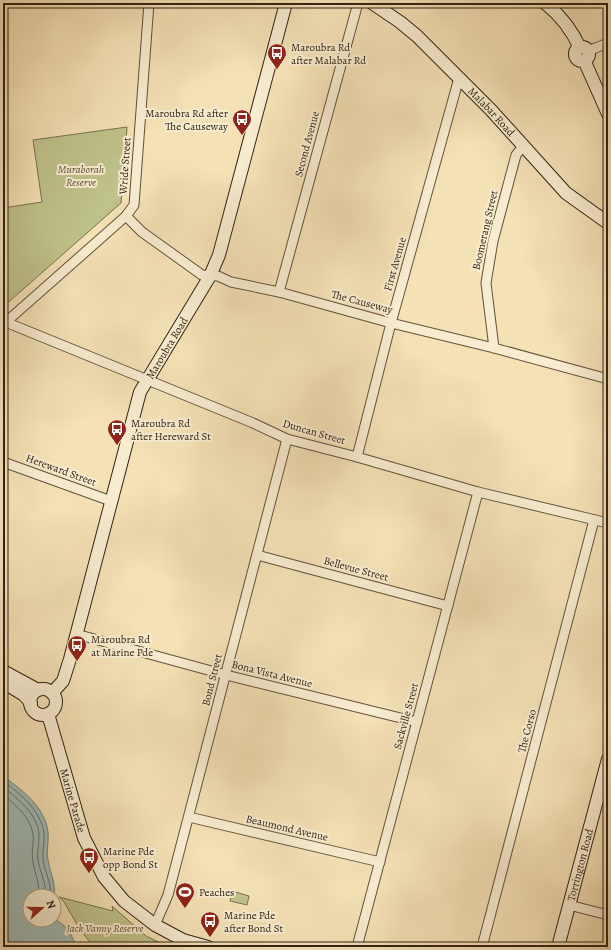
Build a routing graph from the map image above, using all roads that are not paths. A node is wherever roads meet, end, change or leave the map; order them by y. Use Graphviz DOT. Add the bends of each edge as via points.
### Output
graph roads {
  1 [pos="149,3"];
  2 [pos="286,3"];
  3 [pos="358,3"];
  4 [pos="372,3"];
  5 [pos="545,3"];
  6 [pos="608,43"];
  7 [pos="584,53"];
  8 [pos="459,78"];
  9 [pos="608,114"];
  10 [pos="524,145"];
  11 [pos="126,216"];
  12 [pos="608,223"];
  13 [pos="210,276"];
  14 [pos="279,292"];
  15 [pos="4,321"];
  16 [pos="391,323"];
  17 [pos="494,348"];
  18 [pos="147,379"];
  19 [pos="608,379"];
  20 [pos="287,439"];
  21 [pos="357,457"];
  22 [pos="3,462"];
  23 [pos="478,492"];
  24 [pos="111,501"];
  25 [pos="594,520"];
  26 [pos="608,523"];
  27 [pos="257,555"];
  28 [pos="448,606"];
  29 [pos="76,634"];
  30 [pos="3,671"];
  31 [pos="226,675"];
  32 [pos="3,682"];
  33 [pos="38,690"];
  34 [pos="52,693"];
  35 [pos="31,703"];
  36 [pos="48,714"];
  37 [pos="417,722"];
  38 [pos="608,759"];
  39 [pos="189,817"];
  40 [pos="380,862"];
  41 [pos="569,905"];
  42 [pos="608,915"];
  43 [pos="155,925"];
  44 [pos="208,947"];
  45 [pos="357,947"];
  46 [pos="482,947"];
  47 [pos="558,947"];
  1 -- 11 [label="street, Wride Street" via="134,205"];
  2 -- 13 [label="street, Maroubra Road" via="223,243"];
  3 -- 14 [label="street, Second Avenue"];
  4 -- 8 [label="street, Malabar Road" via="417,36"];
  5 -- 7 [label="street" via="570,30"];
  6 -- 7 [label="street"];
  7 -- 9 [label="street"];
  8 -- 10 [label="street, Malabar Road"];
  8 -- 16 [label="street, First Avenue"];
  10 -- 12 [label="street, Malabar Road" via="566,192"];
  10 -- 17 [label="street, Boomerang Street" via="516,155 493,241 486,283"];
  11 -- 13 [label="street, The Causeway" via="142,232 202,275"];
  11 -- 15 [label="street, Wride Street"];
  13 -- 14 [label="street, The Causeway"];
  13 -- 18 [label="street, Maroubra Road"];
  14 -- 16 [label="street, The Causeway"];
  15 -- 18 [label="street, Duncan Street"];
  16 -- 17 [label="street, The Causeway"];
  16 -- 21 [label="street, First Avenue"];
  17 -- 19 [label="street, The Causeway"];
  18 -- 20 [label="street, Duncan Street"];
  18 -- 24 [label="street, Maroubra Road" via="140,392"];
  20 -- 21 [label="street, Duncan Street"];
  20 -- 27 [label="street, Bond Street"];
  21 -- 23 [label="street, Duncan Street"];
  22 -- 24 [label="street, Hereward Street"];
  23 -- 25 [label="street, Duncan Street"];
  23 -- 28 [label="street, Sackville Street"];
  24 -- 29 [label="street, Maroubra Road"];
  25 -- 26 [label="street, Duncan Street"];
  25 -- 46 [label="street, The Corso"];
  27 -- 28 [label="street, Bellevue Street"];
  27 -- 31 [label="street, Bond Street"];
  28 -- 37 [label="street, Sackville Street"];
  29 -- 31 [label="street, Bona Vista Avenue"];
  29 -- 34 [label="street, Maroubra Road" via="63,681"];
  30 -- 33 [label="street"];
  31 -- 37 [label="street, Bona Vista Avenue"];
  31 -- 39 [label="street, Bond Street"];
  32 -- 35 [label="street" via="24,695"];
  33 -- 34 [label="street" via="46,689"];
  33 -- 35 [label="street" via="32,695"];
  34 -- 36 [label="street" via="56,705"];
  35 -- 36 [label="street" via="36,713"];
  36 -- 43 [label="street, Marine Parade" via="90,851 104,877 124,901"];
  37 -- 40 [label="street, Sackville Street"];
  38 -- 41 [label="street, Torrington Road"];
  39 -- 40 [label="street, Beaumond Avenue"];
  39 -- 43 [label="street, Bond Street" via="168,895"];
  40 -- 45 [label="street, Sackville Street"];
  41 -- 42 [label="street"];
  41 -- 47 [label="street, Torrington Road"];
  43 -- 44 [label="street, Marine Parade" via="183,940"];
}
